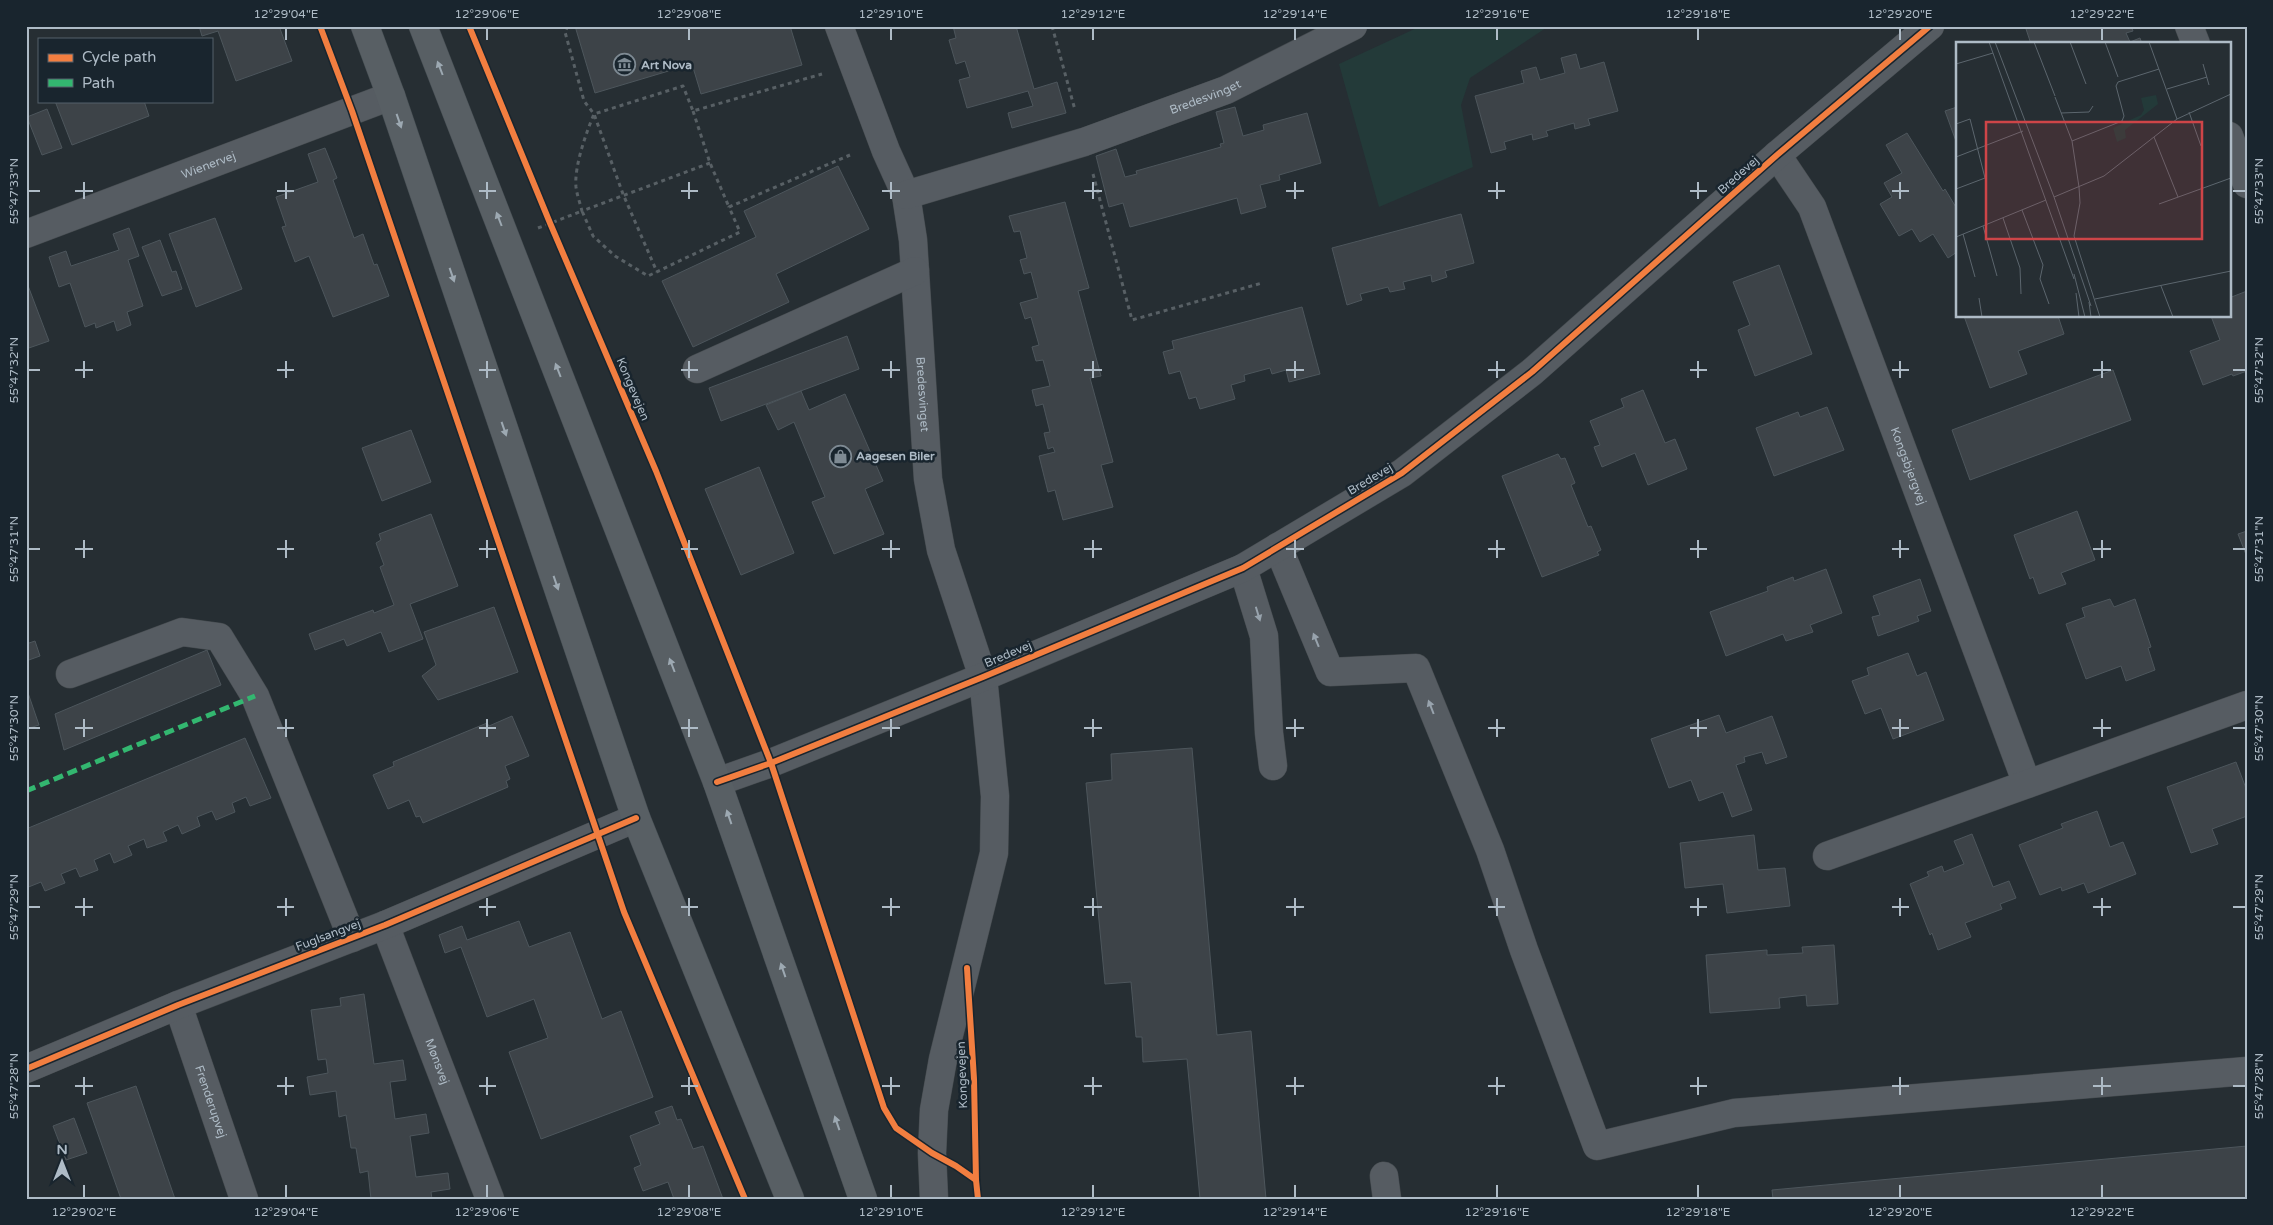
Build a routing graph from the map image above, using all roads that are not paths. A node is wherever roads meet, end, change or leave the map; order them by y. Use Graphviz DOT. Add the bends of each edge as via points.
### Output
graph roads {
  1 [pos="365,26"];
  2 [pos="423,26"];
  3 [pos="839,26"];
  4 [pos="1353,26"];
  5 [pos="1930,26"];
  6 [pos="2189,26"];
  7 [pos="2195,42"];
  8 [pos="391,96"];
  9 [pos="2230,139"];
  10 [pos="1777,155"];
  11 [pos="2247,184"];
  12 [pos="906,195"];
  13 [pos="26,234"];
  14 [pos="915,270"];
  15 [pos="697,369"];
  16 [pos="1278,547"];
  17 [pos="1243,568"];
  18 [pos="70,674"];
  19 [pos="983,677"];
  20 [pos="2247,705"];
  21 [pos="1273,766"];
  22 [pos="717,782"];
  23 [pos="2027,784"];
  24 [pos="636,818"];
  25 [pos="1827,856"];
  26 [pos="385,925"];
  27 [pos="352,938"];
  28 [pos="178,1005"];
  29 [pos="26,1069"];
  30 [pos="2247,1071"];
  31 [pos="244,1199"];
  32 [pos="490,1199"];
  33 [pos="790,1199"];
  34 [pos="863,1199"];
  35 [pos="934,1199"];
  1 -- 8 [label="main road"];
  22 -- 2 [label="main road, one-way"];
  3 -- 12 [label="street, Bredesvinget"];
  4 -- 12 [label="street, Bredesvinget" via="1226,90 1084,142"];
  5 -- 10 [label="street, Bredevej"];
  6 -- 7 [label="street"];
  8 -- 13 [label="street, Wienervej"];
  8 -- 24 [label="main road, one-way"];
  9 -- 11 [label="street"];
  10 -- 16 [label="street, Bredevej" via="1532,372 1402,473"];
  10 -- 23 [label="street, Kongsbjergvej" via="1812,207"];
  12 -- 14 [label="street, Bredesvinget"];
  14 -- 15 [label="street"];
  14 -- 19 [label="street, Bredesvinget" via="928,480 941,550"];
  16 -- 17 [label="street, Bredevej"];
  30 -- 16 [label="street, one-way" via="1734,1113 1597,1146 1490,850 1416,668 1330,672"];
  17 -- 19 [label="street, Bredevej"];
  17 -- 21 [label="street, one-way" via="1264,636"];
  18 -- 27 [label="street" via="182,632 219,637 254,696"];
  19 -- 22 [label="street, Bredevej"];
  19 -- 35 [label="street, Kongevejen" via="995,796 994,853 938,1084 932,1153"];
  20 -- 23 [label="street"];
  34 -- 22 [label="main road, one-way"];
  23 -- 25 [label="street"];
  24 -- 26 [label="street, Fuglsangvej"];
  24 -- 33 [label="main road"];
  26 -- 27 [label="street, Fuglsangvej"];
  26 -- 32 [label="street, Mønsvej"];
  27 -- 28 [label="street, Fuglsangvej"];
  28 -- 29 [label="street, Fuglsangvej"];
  28 -- 31 [label="street, Frenderupvej"];
}
